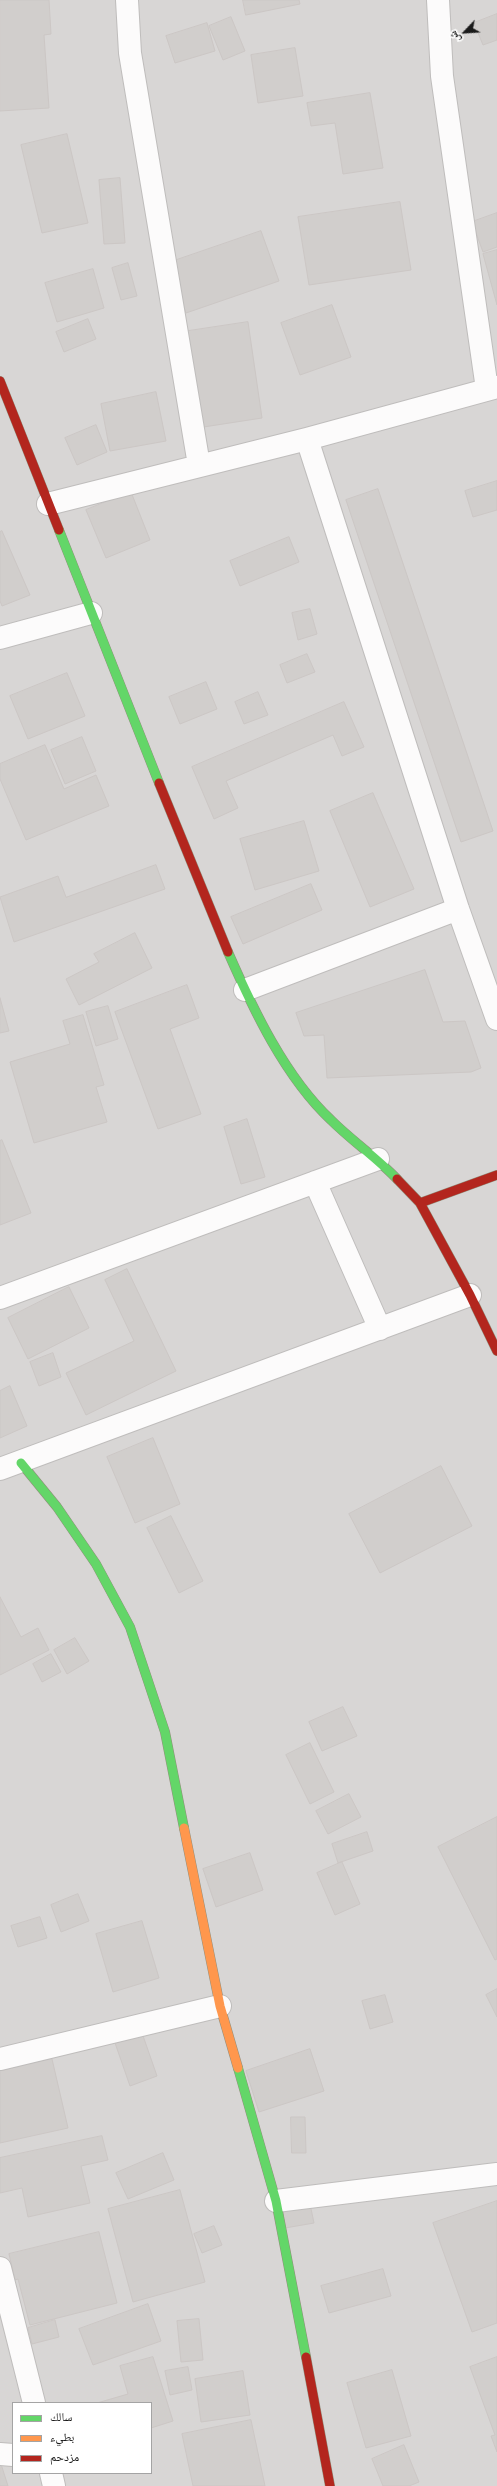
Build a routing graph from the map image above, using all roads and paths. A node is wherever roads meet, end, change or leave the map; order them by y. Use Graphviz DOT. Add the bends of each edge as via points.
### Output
graph roads {
  1 [pos="127,0"];
  2 [pos="438,0"];
  3 [pos="0,381"];
  4 [pos="492,388"];
  5 [pos="307,440"];
  6 [pos="199,465"];
  7 [pos="48,504"];
  8 [pos="91,613"];
  9 [pos="0,638"];
  10 [pos="458,909"];
  11 [pos="245,990"];
  12 [pos="497,1019"];
  13 [pos="378,1159"];
  14 [pos="497,1175"];
  15 [pos="315,1182"];
  16 [pos="420,1203"];
  17 [pos="470,1295"];
  18 [pos="0,1298"];
  19 [pos="380,1329"];
  20 [pos="497,1351"];
  21 [pos="21,1462"];
  22 [pos="0,1469"];
  23 [pos="220,2006"];
  24 [pos="0,2059"];
  25 [pos="497,2174"];
  26 [pos="276,2201"];
  27 [pos="0,2268"];
  28 [pos="34,2402"];
  29 [pos="0,2454"];
  30 [pos="12,2455"];
  31 [pos="51,2474"];
  32 [pos="54,2486"];
  33 [pos="330,2486"];
  1 -- 6 [label="street" via="130,53"];
  2 -- 4 [label="street" via="442,76"];
  3 -- 7 [label="street"];
  4 -- 5 [label="street"];
  5 -- 6 [label="street"];
  5 -- 10 [label="street"];
  6 -- 7 [label="street"];
  7 -- 8 [label="street"];
  8 -- 9 [label="street"];
  8 -- 11 [label="street" via="198,881"];
  10 -- 11 [label="street"];
  10 -- 12 [label="street"];
  11 -- 13 [label="street" via="284,1064 330,1120"];
  13 -- 15 [label="street"];
  13 -- 16 [label="street"];
  14 -- 16 [label="street"];
  15 -- 18 [label="street"];
  15 -- 19 [label="street"];
  16 -- 17 [label="street"];
  17 -- 19 [label="street"];
  17 -- 20 [label="street"];
  19 -- 21 [label="street"];
  21 -- 22 [label="street"];
  21 -- 23 [label="street" via="57,1506 96,1564 130,1627 165,1732"];
  23 -- 24 [label="street"];
  23 -- 26 [label="street"];
  25 -- 26 [label="street"];
  26 -- 33 [label="street"];
  27 -- 28 [label="street"];
  29 -- 30 [label="street"];
  31 -- 32 [label="street"];
}
